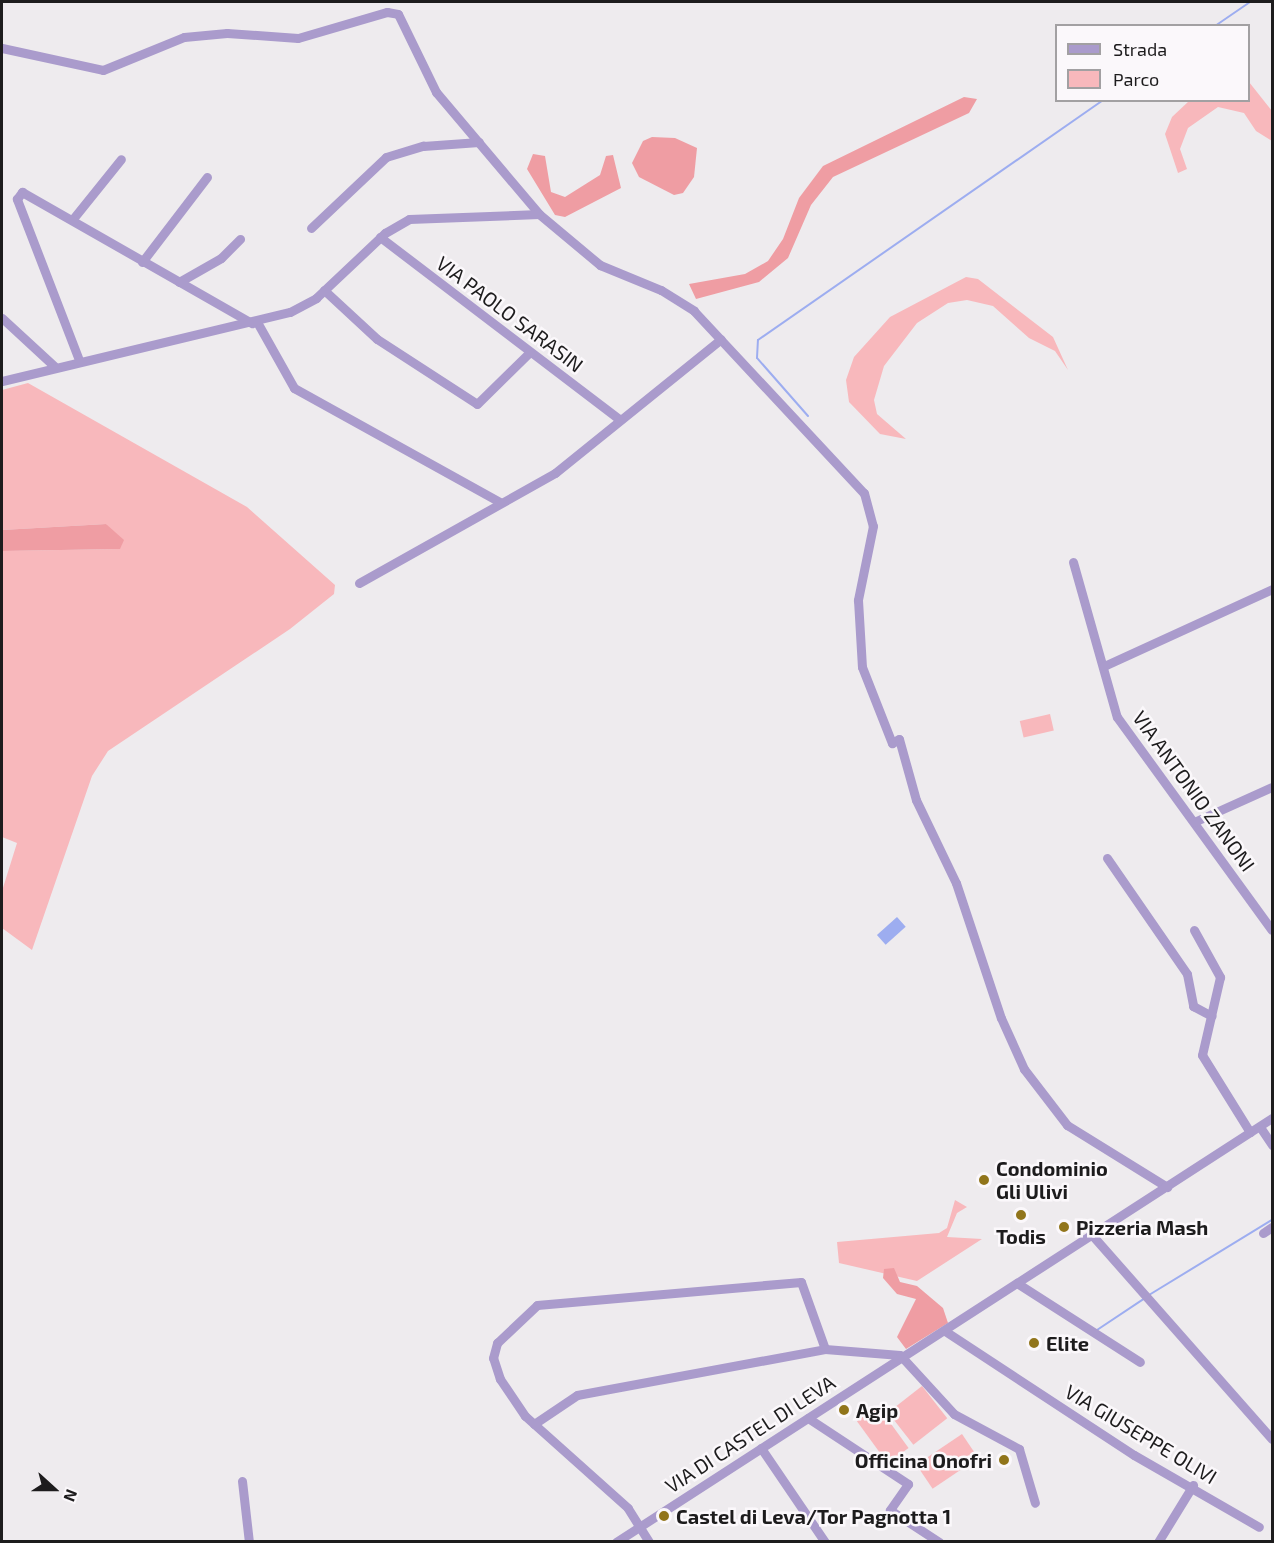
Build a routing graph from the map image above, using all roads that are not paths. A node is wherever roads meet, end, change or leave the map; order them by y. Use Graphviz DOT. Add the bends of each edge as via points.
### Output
graph roads {
  1 [pos="2,48"];
  2 [pos="479,142"];
  3 [pos="122,159"];
  4 [pos="207,177"];
  5 [pos="539,214"];
  6 [pos="72,220"];
  7 [pos="311,228"];
  8 [pos="381,237"];
  9 [pos="240,239"];
  10 [pos="142,262"];
  11 [pos="180,282"];
  12 [pos="324,290"];
  13 [pos="2,318"];
  14 [pos="254,322"];
  15 [pos="721,339"];
  16 [pos="530,352"];
  17 [pos="79,360"];
  18 [pos="54,366"];
  19 [pos="2,381"];
  20 [pos="618,418"];
  21 [pos="500,502"];
  22 [pos="1073,562"];
  23 [pos="359,583"];
  24 [pos="1272,589"];
  25 [pos="1104,666"];
  26 [pos="1272,787"];
  27 [pos="1194,822"];
  28 [pos="1107,858"];
  29 [pos="1194,930"];
  30 [pos="1272,930"];
  31 [pos="1212,1016"];
  32 [pos="1272,1118"];
  33 [pos="1260,1126"];
  34 [pos="1250,1132"];
  35 [pos="1272,1144"];
  36 [pos="1167,1187"];
  37 [pos="1272,1227"];
  38 [pos="1263,1233"];
  39 [pos="1092,1235"];
  40 [pos="1017,1283"];
  41 [pos="945,1331"];
  42 [pos="825,1349"];
  43 [pos="903,1357"];
  44 [pos="1140,1362"];
  45 [pos="808,1418"];
  46 [pos="534,1425"];
  47 [pos="1272,1439"];
  48 [pos="761,1448"];
  49 [pos="242,1481"];
  50 [pos="1193,1485"];
  51 [pos="1035,1503"];
  52 [pos="641,1526"];
  53 [pos="1259,1527"];
  54 [pos="249,1542"];
  55 [pos="616,1542"];
  56 [pos="649,1542"];
  57 [pos="825,1542"];
  58 [pos="939,1542"];
  59 [pos="1158,1542"];
  1 -- 2 [label="street" via="77,68 109,69 184,37 227,33 298,38 393,12 436,92"];
  2 -- 5 [label="street"];
  2 -- 7 [label="street" via="416,147 386,157"];
  3 -- 6 [label="street"];
  4 -- 10 [label="street"];
  5 -- 8 [label="street" via="416,218"];
  5 -- 15 [label="street" via="600,266 681,301"];
  6 -- 10 [label="street"];
  6 -- 17 [label="street" via="24,191 17,199"];
  8 -- 12 [label="street"];
  8 -- 16 [label="street, VIA PAOLO SARASIN"];
  9 -- 11 [label="street" via="222,258"];
  10 -- 11 [label="street"];
  11 -- 14 [label="street"];
  12 -- 14 [label="street" via="299,308"];
  12 -- 16 [label="street" via="377,339 477,404"];
  13 -- 18 [label="street"];
  14 -- 17 [label="street"];
  14 -- 21 [label="street" via="294,388"];
  15 -- 20 [label="street"];
  15 -- 36 [label="street" via="826,446 869,504 873,537 858,619 862,667 892,743 899,739 916,800 956,883 1019,1059 1077,1135"];
  16 -- 20 [label="street, VIA PAOLO SARASIN"];
  17 -- 18 [label="street"];
  18 -- 19 [label="street"];
  20 -- 21 [label="street" via="555,473"];
  21 -- 23 [label="street"];
  22 -- 25 [label="street, VIA ANTONIO ZANONI"];
  24 -- 25 [label="street"];
  25 -- 27 [label="street, VIA ANTONIO ZANONI" via="1118,717"];
  26 -- 27 [label="street"];
  27 -- 30 [label="street, VIA ANTONIO ZANONI"];
  28 -- 31 [label="street" via="1187,974 1193,1006"];
  29 -- 31 [label="street" via="1218,970"];
  31 -- 34 [label="street" via="1203,1058"];
  32 -- 33 [label="street, VIA DI CASTEL DI LEVA"];
  33 -- 34 [label="street, VIA DI CASTEL DI LEVA"];
  33 -- 35 [label="street"];
  34 -- 36 [label="street, VIA DI CASTEL DI LEVA"];
  36 -- 39 [label="street, VIA DI CASTEL DI LEVA"];
  37 -- 38 [label="street"];
  39 -- 40 [label="street, VIA DI CASTEL DI LEVA"];
  39 -- 47 [label="street"];
  40 -- 41 [label="street, VIA DI CASTEL DI LEVA"];
  40 -- 44 [label="street"];
  41 -- 43 [label="street, VIA DI CASTEL DI LEVA"];
  41 -- 50 [label="street, VIA GIUSEPPE OLIVI" via="1136,1456"];
  42 -- 43 [label="street" via="891,1351"];
  42 -- 46 [label="street" via="577,1395"];
  42 -- 46 [label="street" via="807,1289 799,1282 541,1303 500,1339 493,1354 504,1386"];
  43 -- 45 [label="street, VIA DI CASTEL DI LEVA"];
  43 -- 51 [label="street" via="954,1414 1020,1449"];
  45 -- 48 [label="street, VIA DI CASTEL DI LEVA"];
  45 -- 58 [label="street" via="908,1484 890,1510"];
  46 -- 52 [label="street" via="622,1502"];
  48 -- 52 [label="street, VIA DI CASTEL DI LEVA"];
  48 -- 57 [label="street"];
  49 -- 54 [label="street"];
  50 -- 53 [label="street, VIA GIUSEPPE OLIVI"];
  50 -- 59 [label="street"];
  52 -- 55 [label="street, VIA DI CASTEL DI LEVA"];
  52 -- 56 [label="street"];
}
